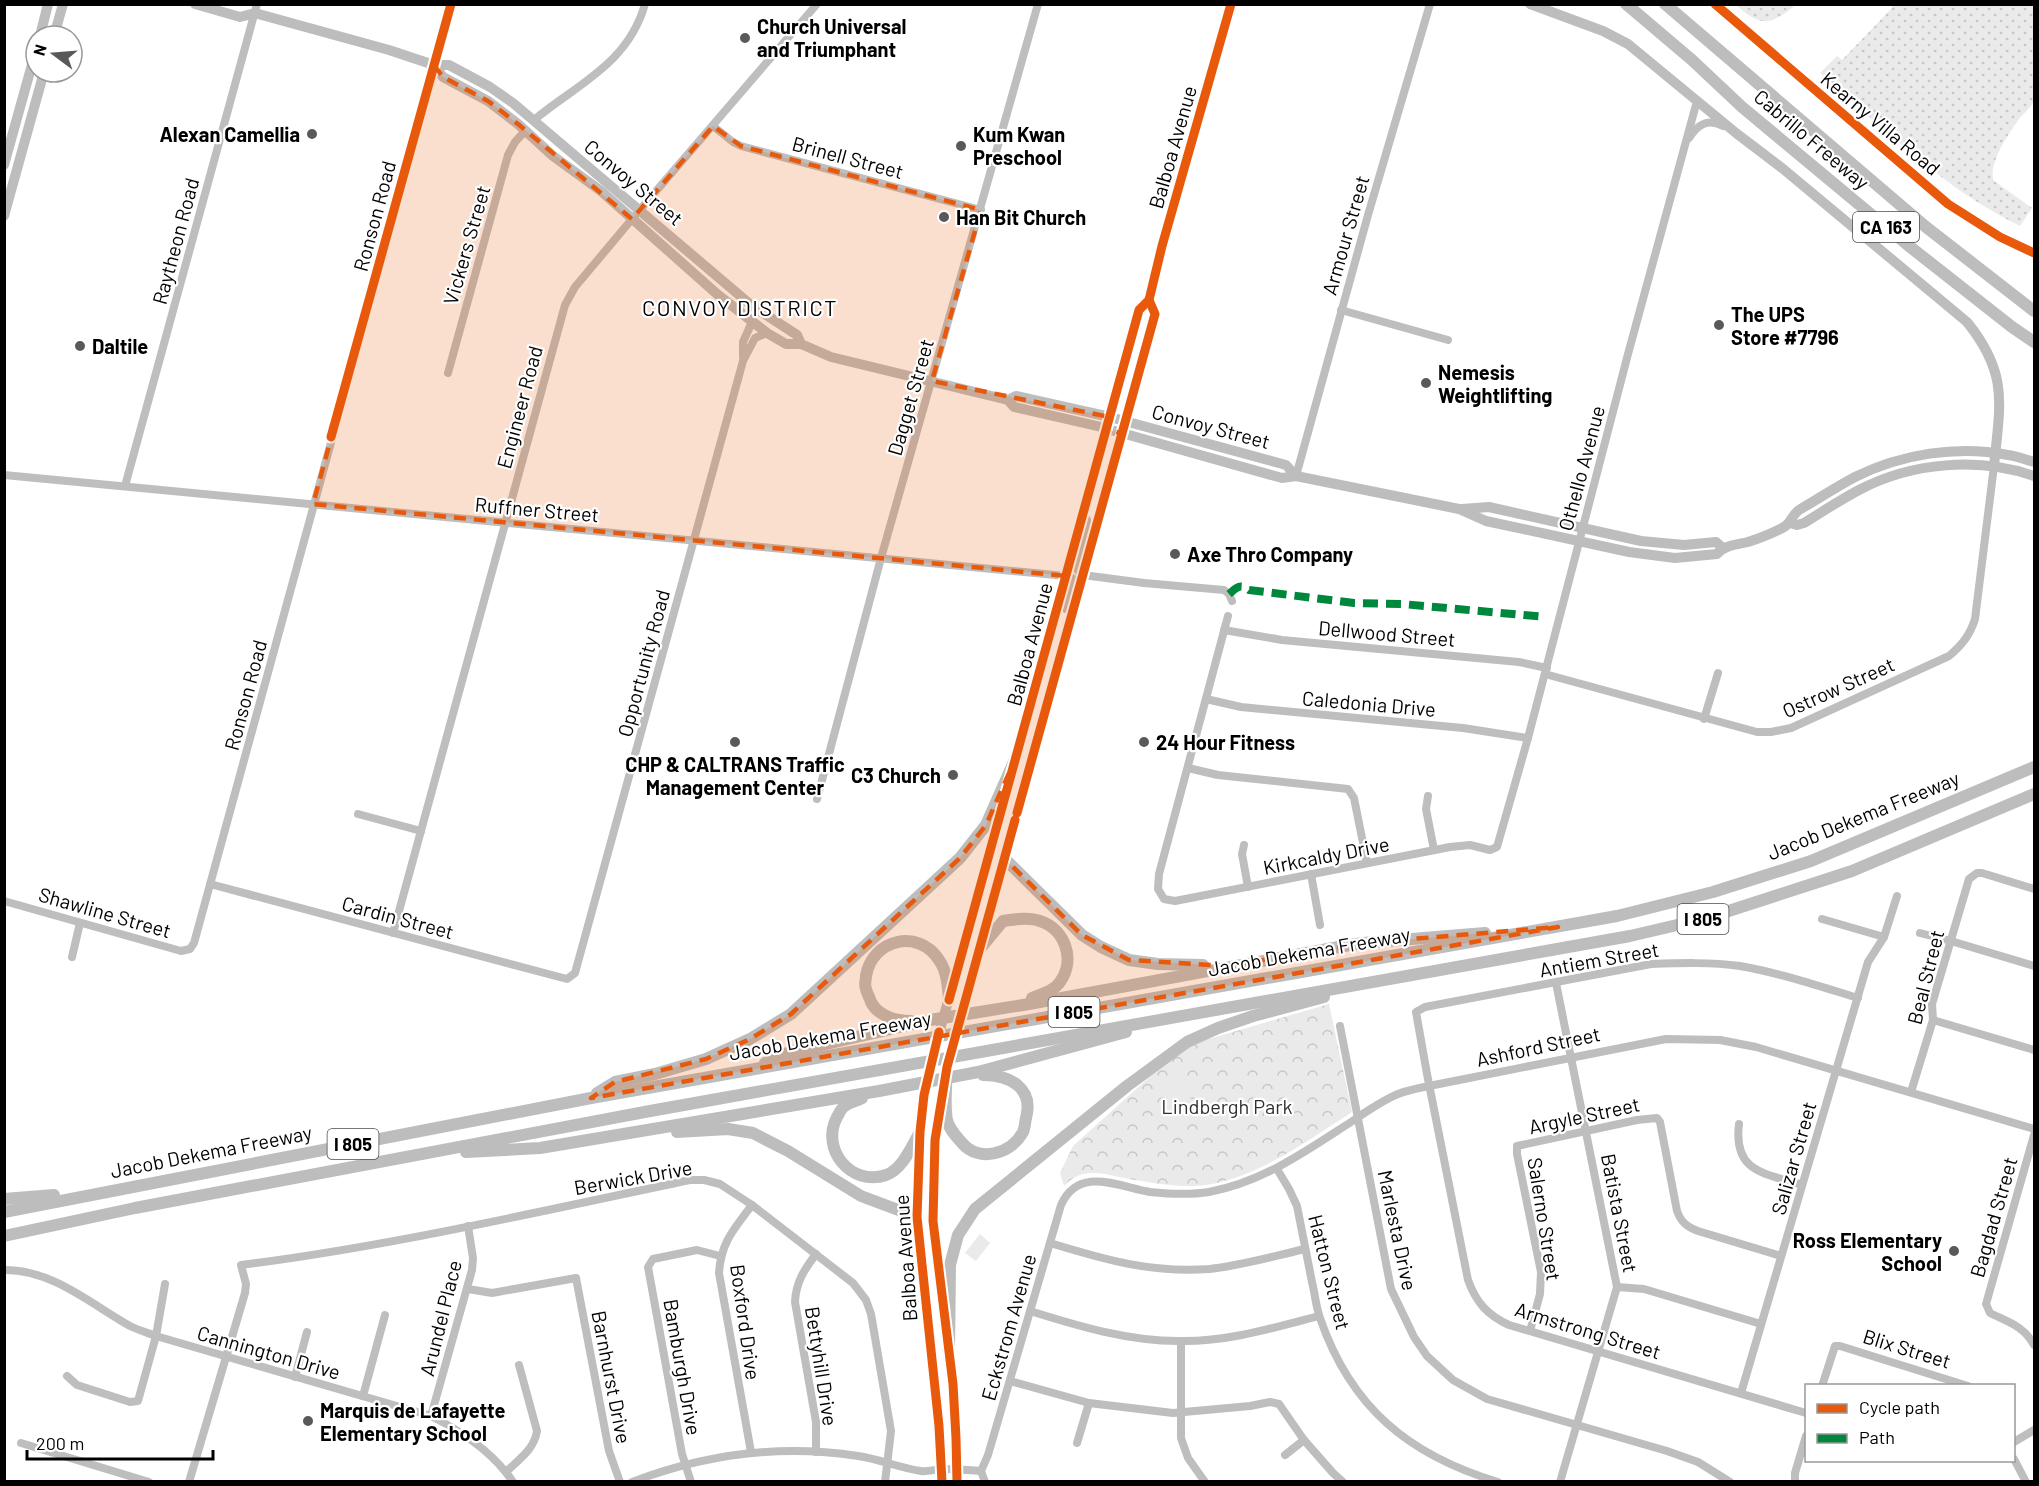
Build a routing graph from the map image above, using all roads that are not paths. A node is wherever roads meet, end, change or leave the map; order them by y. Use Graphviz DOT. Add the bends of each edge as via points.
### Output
graph roads {
  1 [pos="48,4"];
  2 [pos="63,4"];
  3 [pos="195,4"];
  4 [pos="246,4"];
  5 [pos="451,4"];
  6 [pos="645,4"];
  7 [pos="817,4"];
  8 [pos="1038,4"];
  9 [pos="1231,4"];
  10 [pos="1430,4"];
  11 [pos="1530,4"];
  12 [pos="1626,4"];
  13 [pos="1665,4"];
  14 [pos="1714,4"];
  15 [pos="256,9"];
  16 [pos="43,24"];
  17 [pos="57,24"];
  18 [pos="434,65"];
  19 [pos="27,84"];
  20 [pos="41,84"];
  21 [pos="1697,100"];
  22 [pos="488,101"];
  23 [pos="534,120"];
  24 [pos="713,126"];
  25 [pos="525,131"];
  26 [pos="1736,133"];
  27 [pos="572,153"];
  28 [pos="1682,153"];
  29 [pos="4,165"];
  30 [pos="981,210"];
  31 [pos="636,215"];
  32 [pos="4,216"];
  33 [pos="2034,254"];
  34 [pos="1149,300"];
  35 [pos="1341,310"];
  36 [pos="2034,311"];
  37 [pos="752,322"];
  38 [pos="766,333"];
  39 [pos="799,339"];
  40 [pos="1448,340"];
  41 [pos="2034,342"];
  42 [pos="743,362"];
  43 [pos="448,373"];
  44 [pos="932,381"];
  45 [pos="1008,400"];
  46 [pos="1110,417"];
  47 [pos="1126,421"];
  48 [pos="1107,429"];
  49 [pos="1123,434"];
  50 [pos="1996,453"];
  51 [pos="2034,462"];
  52 [pos="1994,466"];
  53 [pos="4,475"];
  54 [pos="1296,476"];
  55 [pos="2034,476"];
  56 [pos="125,486"];
  57 [pos="313,504"];
  58 [pos="1459,509"];
  59 [pos="1084,511"];
  60 [pos="504,522"];
  61 [pos="1790,523"];
  62 [pos="1583,527"];
  63 [pos="694,540"];
  64 [pos="1580,541"];
  65 [pos="1701,543"];
  66 [pos="1723,548"];
  67 [pos="1652,555"];
  68 [pos="881,558"];
  69 [pos="1083,575"];
  70 [pos="1066,576"];
  71 [pos="1232,601"];
  72 [pos="1228,615"];
  73 [pos="1224,630"];
  74 [pos="1546,671"];
  75 [pos="1718,673"];
  76 [pos="1054,676"];
  77 [pos="1206,699"];
  78 [pos="1704,719"];
  79 [pos="1528,738"];
  80 [pos="1017,755"];
  81 [pos="2033,767"];
  82 [pos="1188,768"];
  83 [pos="1428,796"];
  84 [pos="2034,796"];
  85 [pos="817,799"];
  86 [pos="358,814"];
  87 [pos="421,831"];
  88 [pos="1499,844"];
  89 [pos="1244,845"];
  90 [pos="1434,850"];
  91 [pos="1004,858"];
  92 [pos="1367,863"];
  93 [pos="1311,874"];
  94 [pos="210,884"];
  95 [pos="1248,887"];
  96 [pos="2034,889"];
  97 [pos="1897,896"];
  98 [pos="4,901"];
  99 [pos="1822,919"];
  100 [pos="80,923"];
  101 [pos="1320,925"];
  102 [pos="1558,927"];
  103 [pos="393,933"];
  104 [pos="1920,933"];
  105 [pos="1884,937"];
  106 [pos="1951,941"];
  107 [pos="194,943"];
  108 [pos="980,950"];
  109 [pos="72,957"];
  110 [pos="1228,966"];
  111 [pos="2034,966"];
  112 [pos="576,973"];
  113 [pos="1385,979"];
  114 [pos="1556,983"];
  115 [pos="1858,998"];
  116 [pos="949,1000"];
  117 [pos="999,1009"];
  118 [pos="1206,1011"];
  119 [pos="1416,1012"];
  120 [pos="930,1020"];
  121 [pos="1933,1020"];
  122 [pos="1340,1026"];
  123 [pos="2034,1050"];
  124 [pos="1571,1057"];
  125 [pos="754,1068"];
  126 [pos="1836,1070"];
  127 [pos="950,1074"];
  128 [pos="1429,1086"];
  129 [pos="879,1091"];
  130 [pos="945,1092"];
  131 [pos="1911,1092"];
  132 [pos="591,1098"];
  133 [pos="1358,1118"];
  134 [pos="1739,1125"];
  135 [pos="2034,1129"];
  136 [pos="1586,1131"];
  137 [pos="920,1132"];
  138 [pos="2034,1135"];
  139 [pos="613,1136"];
  140 [pos="1517,1146"];
  141 [pos="418,1155"];
  142 [pos="1277,1169"];
  143 [pos="1802,1185"];
  144 [pos="114,1190"];
  145 [pos="1068,1193"];
  146 [pos="4,1199"];
  147 [pos="752,1205"];
  148 [pos="4,1212"];
  149 [pos="917,1217"];
  150 [pos="468,1226"];
  151 [pos="4,1236"];
  152 [pos="1050,1243"];
  153 [pos="1305,1249"];
  154 [pos="816,1254"];
  155 [pos="720,1256"];
  156 [pos="1781,1256"];
  157 [pos="4,1270"];
  158 [pos="165,1284"];
  159 [pos="1617,1287"];
  160 [pos="468,1289"];
  161 [pos="1030,1311"];
  162 [pos="385,1315"];
  163 [pos="1319,1316"];
  164 [pos="1761,1324"];
  165 [pos="1530,1331"];
  166 [pos="307,1332"];
  167 [pos="156,1336"];
  168 [pos="1181,1342"];
  169 [pos="2034,1345"];
  170 [pos="1600,1352"];
  171 [pos="949,1354"];
  172 [pos="226,1358"];
  173 [pos="519,1365"];
  174 [pos="67,1376"];
  175 [pos="295,1377"];
  176 [pos="1010,1381"];
  177 [pos="1823,1384"];
  178 [pos="1962,1384"];
  179 [pos="1741,1393"];
  180 [pos="363,1396"];
  181 [pos="1089,1403"];
  182 [pos="1181,1412"];
  183 [pos="1805,1413"];
  184 [pos="431,1416"];
  185 [pos="1577,1425"];
  186 [pos="2034,1430"];
  187 [pos="1805,1439"];
  188 [pos="1304,1440"];
  189 [pos="2015,1441"];
  190 [pos="21,1443"];
  191 [pos="1077,1443"];
  192 [pos="752,1452"];
  193 [pos="816,1452"];
  194 [pos="1285,1455"];
  195 [pos="886,1461"];
  196 [pos="2015,1462"];
  197 [pos="684,1464"];
  198 [pos="942,1469"];
  199 [pos="957,1470"];
  200 [pos="981,1471"];
  201 [pos="118,1472"];
  202 [pos="506,1472"];
  203 [pos="1485,1480"];
  204 [pos="115,1482"];
  205 [pos="149,1482"];
  206 [pos="189,1482"];
  207 [pos="513,1482"];
  208 [pos="620,1482"];
  209 [pos="632,1482"];
  210 [pos="691,1482"];
  211 [pos="885,1482"];
  212 [pos="942,1482"];
  213 [pos="957,1482"];
  214 [pos="985,1482"];
  215 [pos="1205,1482"];
  216 [pos="1343,1482"];
  217 [pos="1498,1482"];
  218 [pos="1560,1482"];
  219 [pos="1730,1482"];
  220 [pos="1795,1482"];
  221 [pos="2026,1482"];
  1 -- 16 [label="main road"];
  2 -- 17 [label="main road"];
  3 -- 15 [label="main road, Convoy Street" via="240,17"];
  4 -- 15 [label="main road, Convoy Street"];
  5 -- 18 [label="street, Ronson Road"];
  6 -- 23 [label="street" via="638,24 615,58"];
  7 -- 24 [label="street, Engineer Road"];
  8 -- 30 [label="street, Dagget Street"];
  9 -- 34 [label="main road, Balboa Avenue"];
  10 -- 35 [label="street, Armour Street"];
  11 -- 21 [label="main road" via="1628,44"];
  12 -- 41 [label="highway, Cabrillo Freeway / CA 163" via="1900,238"];
  13 -- 36 [label="highway, Cabrillo Freeway / CA 163" via="1926,227"];
  14 -- 33 [label="main road, Kearny Villa Road" via="1948,204"];
  15 -- 18 [label="main road, Convoy Street"];
  15 -- 56 [label="street, Raytheon Road"];
  18 -- 22 [label="main road, Convoy Street" via="443,77"];
  18 -- 23 [label="main road, Convoy Street" via="449,64 501,94"];
  18 -- 57 [label="street, Ronson Road"];
  19 -- 29 [label="main road"];
  20 -- 32 [label="main road"];
  21 -- 26 [label="main road"];
  21 -- 28 [label="street, Othello Avenue"];
  22 -- 23 [label="main road" via="524,120"];
  22 -- 25 [label="main road, Convoy Street"];
  23 -- 27 [label="main road, Convoy Street"];
  24 -- 30 [label="street, Brinell Street" via="741,146"];
  24 -- 31 [label="street, Engineer Road"];
  25 -- 27 [label="main road" via="535,130 562,152"];
  25 -- 31 [label="main road, Convoy Street" via="553,156"];
  25 -- 43 [label="street, Vickers Street" via="508,155"];
  26 -- 28 [label="street" via="1717,123 1703,123 1697,126"];
  26 -- 50 [label="main road" via="1967,322 1983,342 2000,393"];
  27 -- 31 [label="main road, Convoy Street"];
  28 -- 62 [label="street, Othello Avenue"];
  30 -- 44 [label="street, Dagget Street"];
  31 -- 37 [label="main road, Convoy Street" via="717,294"];
  31 -- 39 [label="main road, Convoy Street"];
  31 -- 60 [label="street, Engineer Road" via="565,305"];
  34 -- 46 [label="main road, Balboa Avenue" via="1139,310"];
  34 -- 47 [label="main road, Balboa Avenue" via="1155,314"];
  35 -- 40 [label="street"];
  35 -- 54 [label="street, Armour Street"];
  37 -- 38 [label="main road, Convoy Street"];
  37 -- 39 [label="main road" via="760,319 791,339"];
  37 -- 42 [label="street" via="743,342"];
  38 -- 39 [label="main road, Convoy Street" via="786,344"];
  38 -- 42 [label="street" via="755,338"];
  39 -- 44 [label="main road, Convoy Street" via="831,357"];
  42 -- 63 [label="street, Opportunity Road"];
  44 -- 45 [label="main road, Convoy Street"];
  44 -- 68 [label="street, Dagget Street"];
  45 -- 46 [label="main road, Convoy Street" via="1017,396"];
  45 -- 48 [label="main road, Convoy Street" via="1014,407"];
  46 -- 47 [label="main road, Convoy Street"];
  46 -- 48 [label="main road, Balboa Avenue"];
  47 -- 49 [label="main road, Balboa Avenue"];
  47 -- 54 [label="main road, Convoy Street" via="1286,465"];
  48 -- 49 [label="main road, Convoy Street"];
  48 -- 59 [label="main road, Balboa Avenue"];
  49 -- 54 [label="main road, Convoy Street" via="1282,478"];
  49 -- 69 [label="main road, Balboa Avenue"];
  50 -- 51 [label="main road, Convoy Street"];
  50 -- 52 [label="main road"];
  50 -- 61 [label="main road, Convoy Street" via="1949,452 1896,460 1854,478 1799,510"];
  52 -- 55 [label="main road, Convoy Street"];
  52 -- 61 [label="main road, Convoy Street" via="1950,466 1900,473 1860,489 1804,523"];
  52 -- 78 [label="street, Ostrow Street" via="1975,620 1962,645 1949,656 1791,728 1757,732"];
  53 -- 56 [label="street, Ruffner Street"];
  54 -- 58 [label="main road, Convoy Street"];
  56 -- 57 [label="street, Ruffner Street"];
  57 -- 60 [label="street, Ruffner Street"];
  57 -- 94 [label="street, Ronson Road"];
  58 -- 62 [label="main road, Convoy Street" via="1489,507"];
  58 -- 64 [label="main road, Convoy Street" via="1486,521"];
  59 -- 69 [label="main road" via="1087,525 1077,568"];
  59 -- 70 [label="main road, Balboa Avenue"];
  60 -- 63 [label="street, Ruffner Street"];
  60 -- 87 [label="street, Engineer Road"];
  61 -- 66 [label="main road, Convoy Street"];
  62 -- 64 [label="street, Othello Avenue"];
  62 -- 65 [label="main road, Convoy Street" via="1641,541"];
  63 -- 68 [label="street, Ruffner Street"];
  63 -- 112 [label="street, Opportunity Road"];
  64 -- 67 [label="main road, Convoy Street"];
  64 -- 74 [label="street, Othello Avenue"];
  65 -- 66 [label="main road, Convoy Street" via="1716,542"];
  65 -- 67 [label="main road" via="1692,552"];
  66 -- 67 [label="main road, Convoy Street" via="1717,554 1702,557"];
  68 -- 70 [label="street, Ruffner Street"];
  68 -- 85 [label="street, Dagget Street"];
  69 -- 71 [label="street" via="1224,590"];
  69 -- 76 [label="main road, Balboa Avenue"];
  70 -- 76 [label="main road" via="1072,579 1072,585 1054,652"];
  70 -- 80 [label="main road, Balboa Avenue"];
  72 -- 73 [label="street"];
  73 -- 74 [label="street, Dellwood Street" via="1282,640 1519,662"];
  73 -- 77 [label="street"];
  74 -- 78 [label="street, Ostrow Street"];
  74 -- 79 [label="street, Othello Avenue"];
  75 -- 78 [label="street"];
  76 -- 91 [label="main road, Balboa Avenue"];
  77 -- 79 [label="street, Caledonia Drive" via="1241,707"];
  77 -- 82 [label="street"];
  79 -- 88 [label="street, Othello Avenue"];
  80 -- 116 [label="main road, Balboa Avenue"];
  80 -- 132 [label="highway" via="986,825 960,858 791,1014 749,1040 706,1059 615,1082"];
  81 -- 102 [label="highway, Jacob Dekema Freeway / I 805" via="1811,861 1713,892"];
  82 -- 92 [label="street" via="1218,775 1348,789 1354,798"];
  82 -- 95 [label="street, Kirkcaldy Drive" via="1157,882 1159,894 1175,901"];
  83 -- 90 [label="street" via="1426,809"];
  84 -- 113 [label="highway, Jacob Dekema Freeway / I 805" via="1852,871 1707,918 1630,936"];
  86 -- 87 [label="street"];
  87 -- 103 [label="street, Engineer Road"];
  88 -- 90 [label="street, Kirkcaldy Drive" via="1490,850 1470,845"];
  89 -- 95 [label="street"];
  90 -- 92 [label="street, Kirkcaldy Drive"];
  91 -- 108 [label="main road, Balboa Avenue"];
  91 -- 110 [label="highway" via="1082,935 1101,947 1129,960"];
  92 -- 93 [label="street, Kirkcaldy Drive"];
  93 -- 95 [label="street, Kirkcaldy Drive"];
  93 -- 101 [label="street"];
  94 -- 103 [label="street, Cardin Street"];
  94 -- 107 [label="street, Ronson Road"];
  96 -- 106 [label="street, Beal Street" via="1977,873 1969,879"];
  97 -- 105 [label="street, Salizar Street"];
  98 -- 100 [label="street, Shawline Street"];
  99 -- 105 [label="street"];
  100 -- 107 [label="street, Shawline Street" via="182,951"];
  100 -- 109 [label="street"];
  102 -- 110 [label="highway" via="1363,943"];
  102 -- 125 [label="highway, Jacob Dekema Freeway / I 805"];
  103 -- 112 [label="street, Cardin Street" via="567,979"];
  104 -- 106 [label="street"];
  105 -- 115 [label="street, Salizar Street" via="1868,962"];
  106 -- 111 [label="street"];
  106 -- 121 [label="street, Beal Street" via="1932,1004"];
  108 -- 117 [label="highway" via="1004,921 1019,919 1040,920 1057,931 1065,945 1068,962 1060,982 1047,993"];
  108 -- 127 [label="main road, Balboa Avenue"];
  110 -- 117 [label="highway"];
  113 -- 118 [label="highway, Jacob Dekema Freeway / I 805"];
  113 -- 171 [label="highway" via="1253,1016 1187,1042 986,1199 965,1222 951,1257"];
  114 -- 115 [label="street, Antiem Street" via="1651,964 1714,964 1770,972"];
  114 -- 119 [label="street, Antiem Street" via="1425,1007"];
  114 -- 124 [label="street, Batista Street"];
  115 -- 126 [label="street, Salizar Street"];
  116 -- 120 [label="highway" via="944,970 939,958 928,948 898,941 882,947 868,964 865,988 875,1010 898,1021"];
  116 -- 137 [label="main road, Balboa Avenue" via="924,1095"];
  117 -- 120 [label="highway"];
  118 -- 127 [label="highway" via="978,1072"];
  118 -- 141 [label="highway, Jacob Dekema Freeway / I 805"];
  119 -- 128 [label="street, Armstrong Street"];
  120 -- 125 [label="highway" via="783,1053"];
  121 -- 123 [label="street"];
  121 -- 131 [label="street, Beal Street"];
  122 -- 133 [label="street, Marlesta Drive"];
  124 -- 126 [label="street, Ashford Street" via="1666,1039 1720,1040"];
  124 -- 128 [label="street, Ashford Street"];
  124 -- 136 [label="street, Batista Street"];
  125 -- 132 [label="highway, Jacob Dekema Freeway / I 805"];
  126 -- 131 [label="street, Ashford Street"];
  126 -- 143 [label="street, Salizar Street"];
  127 -- 129 [label="highway"];
  127 -- 130 [label="highway"];
  127 -- 130 [label="highway" via="999,1075 1017,1083 1027,1096 1023,1132 1008,1148 987,1156 968,1150 947,1120"];
  128 -- 133 [label="street, Ashford Street" via="1398,1094"];
  128 -- 165 [label="street, Armstrong Street" via="1472,1291 1480,1305 1496,1319"];
  129 -- 137 [label="highway" via="843,1107 832,1126 833,1151 847,1169 867,1178 887,1175 904,1160"];
  129 -- 139 [label="highway"];
  130 -- 171 [label="main road, Balboa Avenue" via="935,1140 933,1221"];
  131 -- 135 [label="street, Ashford Street"];
  132 -- 144 [label="highway, Jacob Dekema Freeway / I 805"];
  133 -- 142 [label="street, Ashford Street"];
  133 -- 185 [label="street, Marlesta Drive" via="1391,1289 1427,1356 1453,1380 1487,1399"];
  134 -- 143 [label="street" via="1739,1149 1750,1168"];
  136 -- 140 [label="street, Argyle Street"];
  136 -- 156 [label="street, Argyle Street" via="1658,1118 1680,1219 1698,1231"];
  136 -- 159 [label="street, Batista Street"];
  137 -- 149 [label="main road, Balboa Avenue"];
  138 -- 169 [label="street, Bagdad Street" via="1987,1297 1990,1312 2022,1329"];
  139 -- 141 [label="highway" via="540,1148"];
  139 -- 149 [label="highway" via="747,1131 766,1138 861,1196"];
  140 -- 165 [label="street, Salerno Street" via="1541,1272 1540,1294"];
  141 -- 151 [label="highway, Jacob Dekema Freeway / I 805"];
  142 -- 145 [label="street, Ashford Street" via="1250,1181 1206,1192 1162,1193 1098,1181 1080,1184"];
  142 -- 153 [label="street, Hatton Street" via="1296,1206"];
  143 -- 156 [label="street, Salizar Street"];
  144 -- 146 [label="highway"];
  144 -- 148 [label="highway, Jacob Dekema Freeway / I 805"];
  145 -- 152 [label="street, Eckstrom Avenue"];
  147 -- 150 [label="street, Berwick Drive" via="720,1184 690,1180"];
  147 -- 154 [label="street, Berwick Drive"];
  147 -- 155 [label="street, Boxford Drive" via="729,1235"];
  149 -- 198 [label="main road, Balboa Avenue"];
  150 -- 160 [label="street, Arundel Place" via="473,1258"];
  150 -- 172 [label="street, Berwick Drive" via="241,1265 245,1293"];
  152 -- 153 [label="street" via="1116,1263 1164,1269 1211,1269"];
  152 -- 161 [label="street, Eckstrom Avenue"];
  153 -- 163 [label="street, Hatton Street"];
  154 -- 193 [label="street, Bettyhill Drive" via="799,1278 795,1302 816,1422"];
  154 -- 195 [label="street, Berwick Drive" via="853,1283 871,1314 891,1431"];
  155 -- 192 [label="street, Boxford Drive" via="718,1273"];
  155 -- 197 [label="street, Bamburgh Drive" via="697,1250 653,1259 648,1267"];
  156 -- 164 [label="street, Salizar Street"];
  157 -- 167 [label="street, Cannington Drive" via="47,1278"];
  158 -- 167 [label="street"];
  159 -- 164 [label="street" via="1644,1289"];
  159 -- 170 [label="street, Batista Street"];
  160 -- 184 [label="street, Arundel Place"];
  160 -- 208 [label="street, Barnhurst Drive" via="492,1293 576,1278 609,1451"];
  161 -- 168 [label="street" via="1098,1331"];
  161 -- 176 [label="street, Eckstrom Avenue"];
  162 -- 180 [label="street"];
  163 -- 168 [label="street" via="1242,1336"];
  163 -- 203 [label="street, Hatton Street" via="1341,1365 1378,1417 1431,1455"];
  164 -- 179 [label="street, Salizar Street"];
  165 -- 170 [label="street, Armstrong Street"];
  166 -- 175 [label="street"];
  167 -- 172 [label="street, Cannington Drive"];
  167 -- 174 [label="street" via="138,1401 77,1385"];
  168 -- 182 [label="street"];
  170 -- 179 [label="street, Armstrong Street"];
  170 -- 185 [label="street, Batista Street"];
  171 -- 199 [label="main road, Balboa Avenue"];
  172 -- 175 [label="street, Cannington Drive"];
  172 -- 206 [label="street"];
  173 -- 202 [label="street" via="537,1431 532,1448"];
  175 -- 180 [label="street, Cannington Drive"];
  176 -- 181 [label="street"];
  176 -- 200 [label="street, Eckstrom Avenue"];
  177 -- 178 [label="street, Blix Street" via="1835,1346"];
  179 -- 183 [label="street, Armstrong Street"];
  180 -- 184 [label="street, Cannington Drive"];
  181 -- 182 [label="street"];
  181 -- 191 [label="street"];
  182 -- 188 [label="street" via="1279,1404"];
  182 -- 215 [label="street" via="1181,1438 1188,1458"];
  184 -- 202 [label="street, Cannington Drive" via="456,1428"];
  185 -- 218 [label="street, Batista Street"];
  185 -- 219 [label="street, Marlesta Drive" via="1683,1456"];
  186 -- 189 [label="street"];
  187 -- 220 [label="street"];
  188 -- 194 [label="street"];
  188 -- 216 [label="street"];
  190 -- 201 [label="street"];
  192 -- 193 [label="street"];
  192 -- 197 [label="street"];
  193 -- 195 [label="street"];
  195 -- 198 [label="street" via="921,1471"];
  195 -- 211 [label="street, Berwick Drive"];
  196 -- 221 [label="street"];
  197 -- 209 [label="street"];
  197 -- 210 [label="street, Bamburgh Drive"];
  198 -- 199 [label="street"];
  198 -- 212 [label="main road, Balboa Avenue"];
  199 -- 200 [label="street"];
  199 -- 213 [label="main road, Balboa Avenue"];
  200 -- 214 [label="street"];
  201 -- 204 [label="street"];
  201 -- 205 [label="street"];
  202 -- 207 [label="street, Cannington Drive"];
  203 -- 217 [label="street, Hatton Street"];
}
